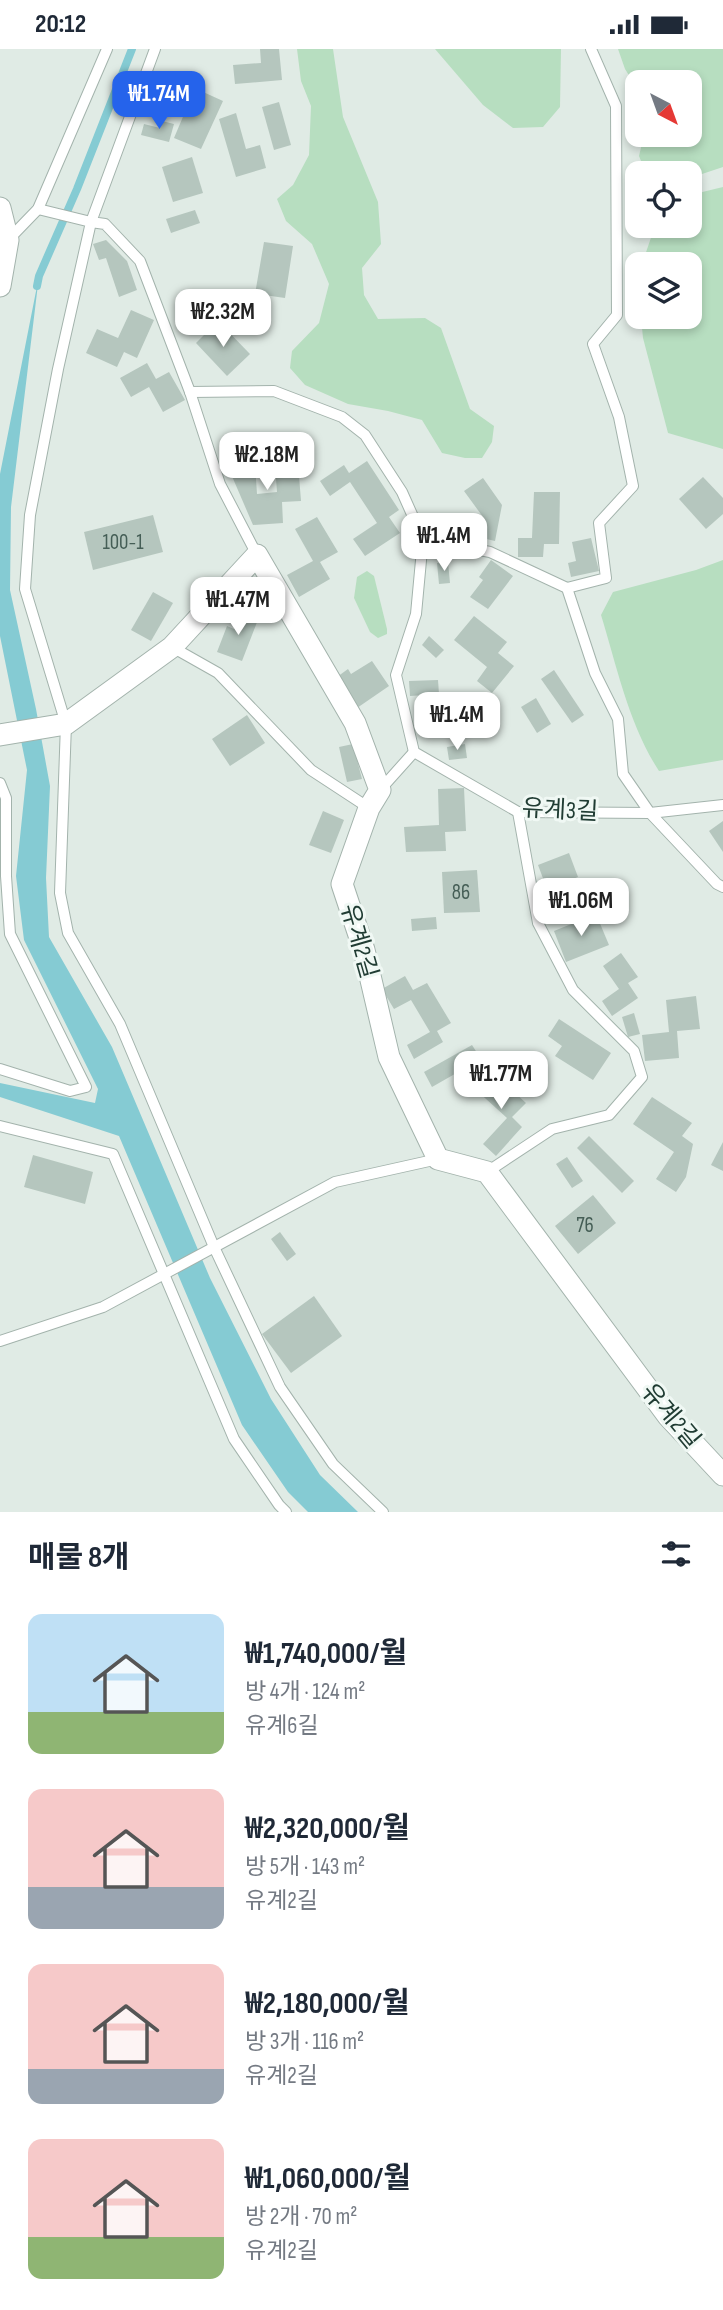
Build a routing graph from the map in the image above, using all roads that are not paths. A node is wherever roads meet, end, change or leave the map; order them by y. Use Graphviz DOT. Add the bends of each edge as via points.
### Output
graph roads {
  1 [pos="107,49"];
  2 [pos="156,49"];
  3 [pos="591,49"];
  4 [pos="0,208"];
  5 [pos="38,209"];
  6 [pos="91,222"];
  7 [pos="8,240"];
  8 [pos="0,286"];
  9 [pos="190,392"];
  10 [pos="423,539"];
  11 [pos="257,555"];
  12 [pos="566,588"];
  13 [pos="172,647"];
  14 [pos="66,724"];
  15 [pos="0,735"];
  16 [pos="414,752"];
  17 [pos="0,783"];
  18 [pos="374,799"];
  19 [pos="723,805"];
  20 [pos="518,812"];
  21 [pos="650,813"];
  22 [pos="723,887"];
  23 [pos="0,1069"];
  24 [pos="0,1126"];
  25 [pos="438,1159"];
  26 [pos="487,1172"];
  27 [pos="214,1247"];
  28 [pos="162,1275"];
  29 [pos="0,1341"];
  30 [pos="722,1470"];
  31 [pos="286,1512"];
  32 [pos="383,1512"];
  1 -- 5 [label="lane"];
  2 -- 6 [label="lane"];
  3 -- 12 [label="lane" via="616,106 617,315 593,345 618,417 633,487 599,523 606,578"];
  4 -- 7 [label="street"];
  5 -- 6 [label="lane"];
  5 -- 7 [label="lane"];
  6 -- 9 [label="lane" via="105,224 140,261"];
  6 -- 14 [label="lane" via="30,515 25,589"];
  7 -- 8 [label="street"];
  9 -- 10 [label="lane" via="274,391 342,417 365,435 402,492"];
  9 -- 11 [label="lane" via="220,484"];
  10 -- 12 [label="lane" via="490,552"];
  10 -- 16 [label="lane" via="416,614 396,675"];
  11 -- 13 [label="street"];
  11 -- 18 [label="street" via="355,723"];
  12 -- 21 [label="lane" via="595,673 618,719 623,774"];
  13 -- 14 [label="street"];
  13 -- 18 [label="lane" via="218,673 311,770"];
  14 -- 15 [label="street"];
  14 -- 27 [label="lane" via="60,893 68,933 120,1024"];
  16 -- 18 [label="lane"];
  16 -- 20 [label="lane, 유계3길"];
  17 -- 23 [label="lane" via="6,798 10,934 86,1087 69,1091"];
  18 -- 25 [label="street, 유계2길" via="342,884 364,950 389,1057"];
  19 -- 21 [label="lane, 유계3길"];
  20 -- 21 [label="lane, 유계3길"];
  20 -- 26 [label="lane" via="538,923 573,990 634,1051 642,1077 609,1115 552,1129"];
  21 -- 22 [label="lane"];
  24 -- 28 [label="lane" via="113,1154"];
  25 -- 26 [label="street"];
  25 -- 27 [label="lane" via="335,1182"];
  26 -- 30 [label="street, 유계2길" via="668,1416"];
  27 -- 28 [label="lane"];
  27 -- 32 [label="lane" via="280,1387 332,1464"];
  28 -- 29 [label="lane" via="103,1307"];
  28 -- 31 [label="lane" via="233,1439"];
}
